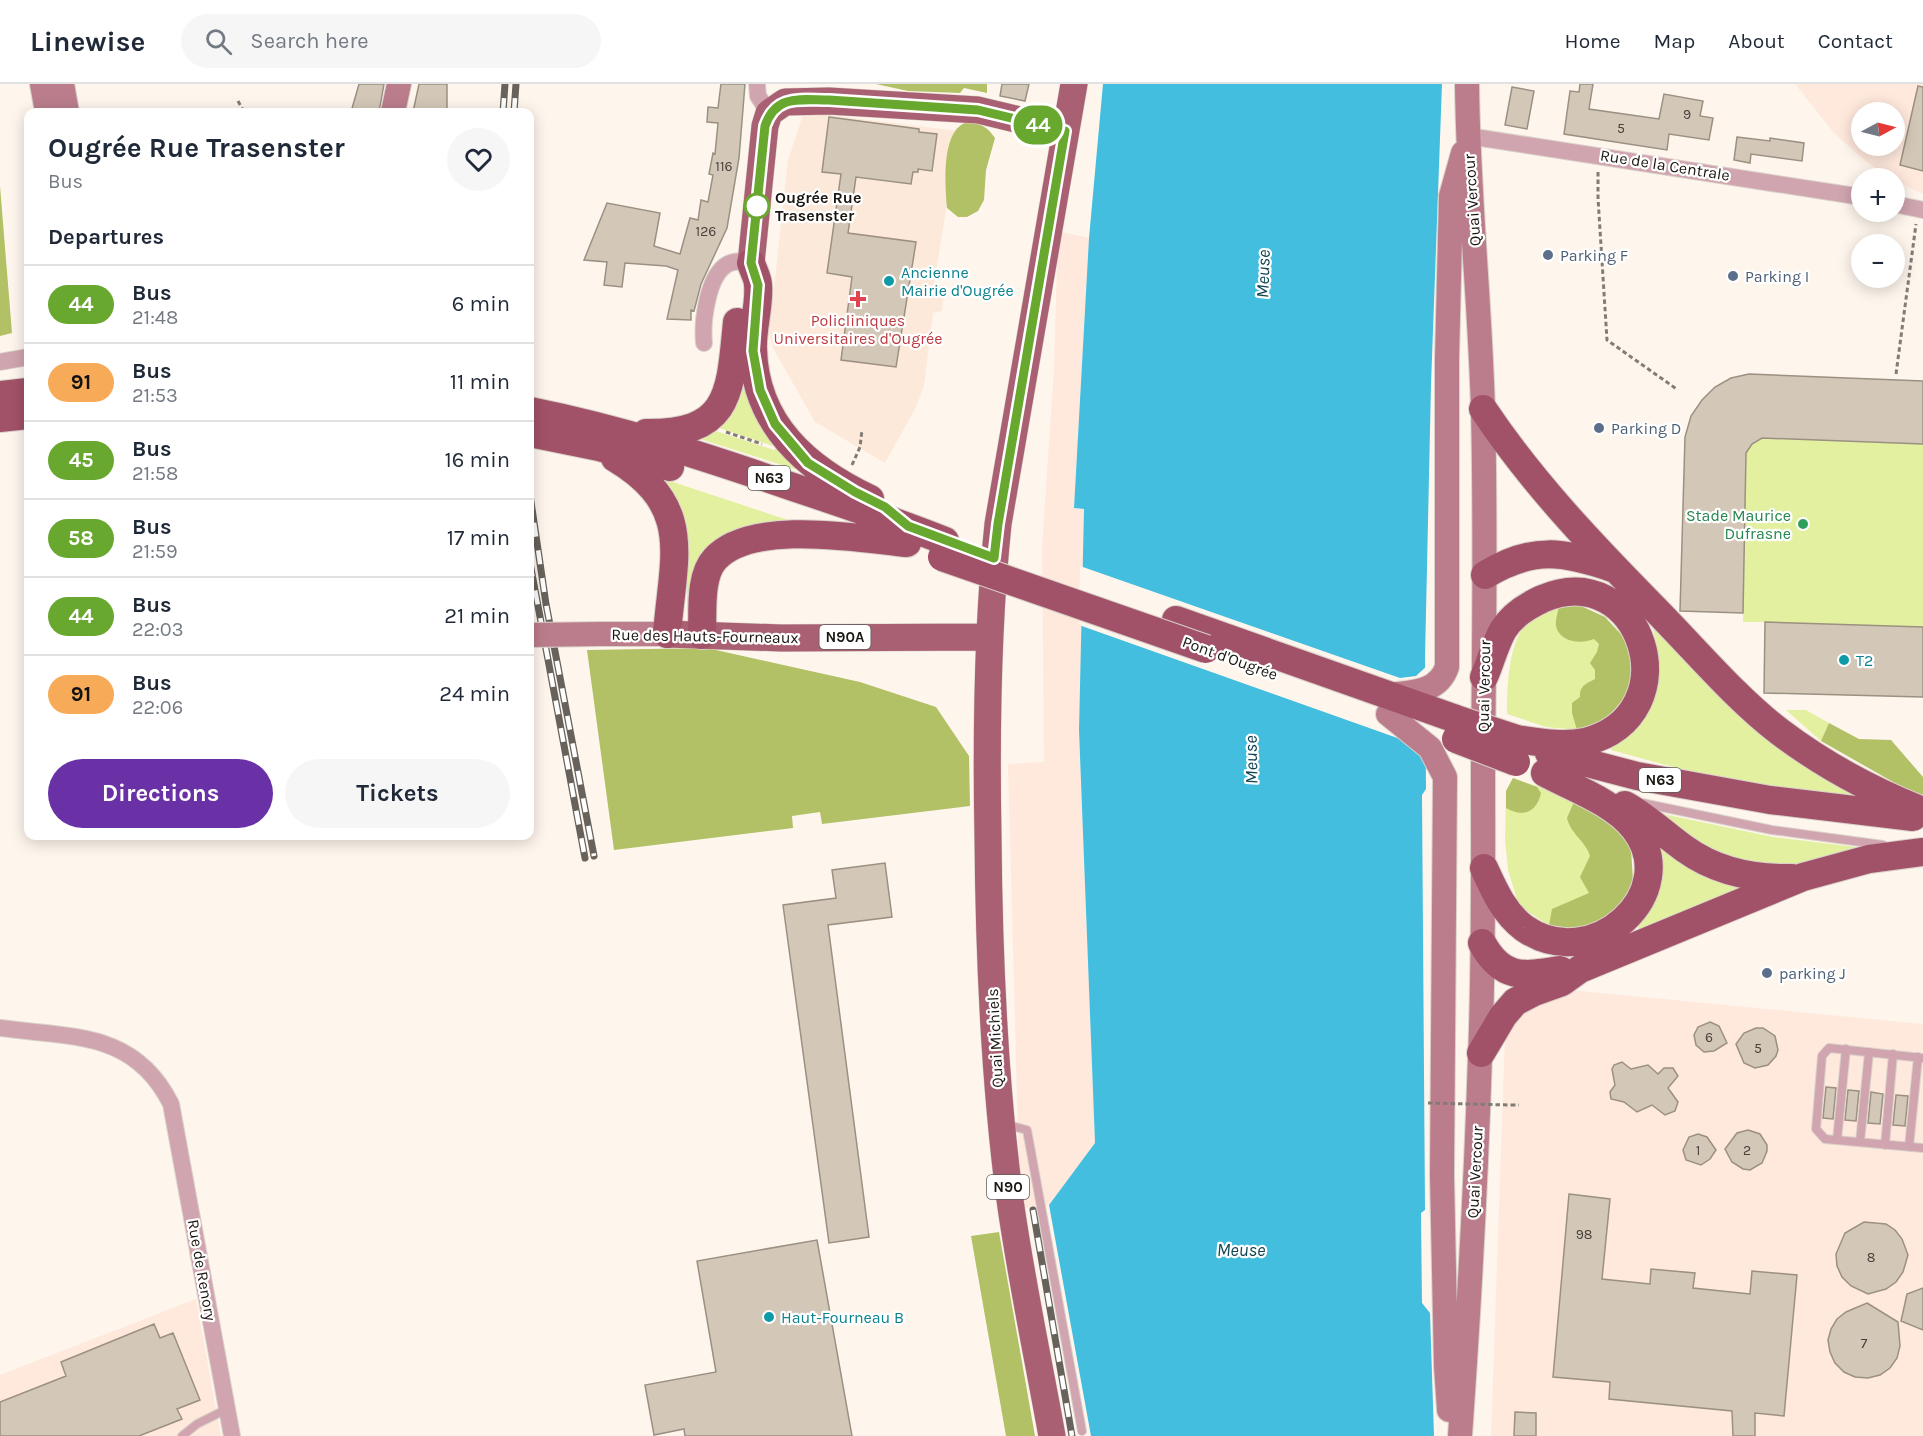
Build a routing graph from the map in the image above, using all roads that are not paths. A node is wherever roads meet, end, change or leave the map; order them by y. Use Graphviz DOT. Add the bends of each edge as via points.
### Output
graph roads {
  1 [pos="42,84"];
  2 [pos="62,84"];
  3 [pos="399,84"];
  4 [pos="757,84"];
  5 [pos="1074,84"];
  6 [pos="1467,84"];
  7 [pos="46,108"];
  8 [pos="66,108"];
  9 [pos="394,108"];
  10 [pos="769,113"];
  11 [pos="1065,131"];
  12 [pos="1468,136"];
  13 [pos="1851,195"];
  14 [pos="1905,207"];
  15 [pos="1920,210"];
  16 [pos="751,263"];
  17 [pos="704,343"];
  18 [pos="24,358"];
  19 [pos="0,362"];
  20 [pos="24,392"];
  21 [pos="0,395"];
  22 [pos="1483,409"];
  23 [pos="534,412"];
  24 [pos="24,415"];
  25 [pos="0,418"];
  26 [pos="628,433"];
  27 [pos="592,434"];
  28 [pos="534,435"];
  29 [pos="907,535"];
  30 [pos="1617,570"];
  31 [pos="1485,575"];
  32 [pos="667,634"];
  33 [pos="702,634"];
  34 [pos="534,635"];
  35 [pos="988,636"];
  36 [pos="1484,676"];
  37 [pos="1388,705"];
  38 [pos="1516,751"];
  39 [pos="1545,773"];
  40 [pos="1611,796"];
  41 [pos="1923,811"];
  42 [pos="1923,818"];
  43 [pos="1923,850"];
  44 [pos="1484,868"];
  45 [pos="1803,877"];
  46 [pos="1482,943"];
  47 [pos="1580,969"];
  48 [pos="0,1028"];
  49 [pos="1846,1049"];
  50 [pos="1869,1052"];
  51 [pos="1481,1053"];
  52 [pos="1893,1054"];
  53 [pos="1920,1057"];
  54 [pos="1001,1123"];
  55 [pos="1837,1140"];
  56 [pos="1860,1142"];
  57 [pos="1885,1145"];
  58 [pos="1909,1147"];
  59 [pos="1923,1148"];
  60 [pos="1470,1288"];
  61 [pos="227,1409"];
  62 [pos="1082,1431"];
  63 [pos="182,1436"];
  64 [pos="232,1436"];
  65 [pos="1052,1436"];
  66 [pos="1451,1436"];
  67 [pos="1460,1436"];
  68 [pos="1474,1436"];
  1 -- 7 [label="main road"];
  2 -- 8 [label="main road"];
  3 -- 9 [label="main road"];
  4 -- 10 [label="street" via="758,96"];
  5 -- 11 [label="main road, N90"];
  6 -- 12 [label="main road, Quai Vercour"];
  10 -- 11 [label="main road" via="785,102 804,100 933,106 978,110"];
  10 -- 16 [label="main road"];
  11 -- 35 [label="main road, N90" via="998,524"];
  12 -- 13 [label="street, Rue de la Centrale"];
  12 -- 22 [label="main road, Quai Vercour"];
  12 -- 37 [label="main road" via="1451,196 1448,667 1444,676 1428,689"];
  14 -- 15 [label="street"];
  16 -- 17 [label="street" via="738,261 722,268 703,317"];
  16 -- 26 [label="highway" via="741,284 731,382 720,406 690,429"];
  16 -- 29 [label="highway" via="758,285 753,332 755,370 775,424 808,463 885,507"];
  18 -- 19 [label="street"];
  20 -- 21 [label="highway"];
  22 -- 30 [label="highway" via="1512,453"];
  22 -- 31 [label="main road, Quai Vercour"];
  23 -- 27 [label="highway, N63"];
  24 -- 25 [label="highway"];
  26 -- 27 [label="highway, N63"];
  26 -- 29 [label="highway, N63"];
  27 -- 28 [label="highway, N63" via="562,440"];
  27 -- 29 [label="highway, N63" via="765,495"];
  27 -- 32 [label="highway" via="640,475 668,513 675,536 675,574"];
  29 -- 33 [label="highway" via="812,533 756,539 731,547 714,560 706,577"];
  29 -- 37 [label="highway, Pont d'Ougrée / N63, bridge"];
  30 -- 31 [label="highway" via="1570,556 1545,554 1505,563"];
  30 -- 41 [label="highway" via="1778,731 1880,794"];
  31 -- 36 [label="main road, Quai Vercour"];
  32 -- 33 [label="main road, Rue des Hauts-Fourneaux / N90A"];
  32 -- 34 [label="main road, Rue des Hauts-Fourneaux, bridge"];
  33 -- 35 [label="main road, Rue des Hauts-Fourneaux / N90A" via="781,638"];
  35 -- 54 [label="main road, Quai Michiels / N90" via="989,914"];
  36 -- 38 [label="highway" via="1504,629 1515,616 1558,594 1599,596 1621,611 1640,637 1645,652 1644,680 1628,716 1608,733 1582,742"];
  36 -- 44 [label="main road, Quai Vercour"];
  37 -- 38 [label="highway, Pont d'Ougrée / N63, bridge"];
  37 -- 66 [label="main road" via="1430,747 1445,777 1442,1175"];
  38 -- 39 [label="highway, N63"];
  38 -- 42 [label="highway, N63" via="1543,752 1637,776 1770,800"];
  39 -- 40 [label="highway, N63"];
  39 -- 44 [label="highway" via="1613,810 1634,828 1645,851 1647,873 1638,903 1621,924 1603,936 1573,942 1551,940 1532,932 1512,916"];
  40 -- 43 [label="lane" via="1772,830"];
  40 -- 45 [label="highway, N63" via="1713,866 1753,876"];
  43 -- 45 [label="highway, N63" via="1869,859"];
  44 -- 46 [label="main road, Quai Vercour"];
  45 -- 47 [label="highway"];
  46 -- 47 [label="highway" via="1500,967 1521,975"];
  46 -- 51 [label="main road, Quai Vercour"];
  47 -- 51 [label="highway" via="1562,982 1515,1002"];
  48 -- 61 [label="street, Rue de Renory" via="91,1041 123,1050 161,1085 171,1104"];
  49 -- 50 [label="lane"];
  49 -- 55 [label="lane"];
  49 -- 55 [label="lane" via="1829,1048 1822,1056 1815,1130 1825,1139"];
  50 -- 52 [label="lane"];
  50 -- 56 [label="lane"];
  51 -- 60 [label="main road, Quai Vercour"];
  52 -- 53 [label="lane"];
  52 -- 57 [label="lane"];
  53 -- 58 [label="lane"];
  54 -- 62 [label="lane" via="1027,1130"];
  54 -- 65 [label="main road, Quai Michiels / N90" via="1010,1203"];
  55 -- 56 [label="lane"];
  56 -- 57 [label="lane"];
  57 -- 58 [label="lane"];
  58 -- 59 [label="lane"];
  60 -- 67 [label="main road, Quai Vercour"];
  60 -- 68 [label="main road, Quai Vercour"];
  61 -- 63 [label="lane"];
  61 -- 64 [label="street, Rue de Renory"];
}
